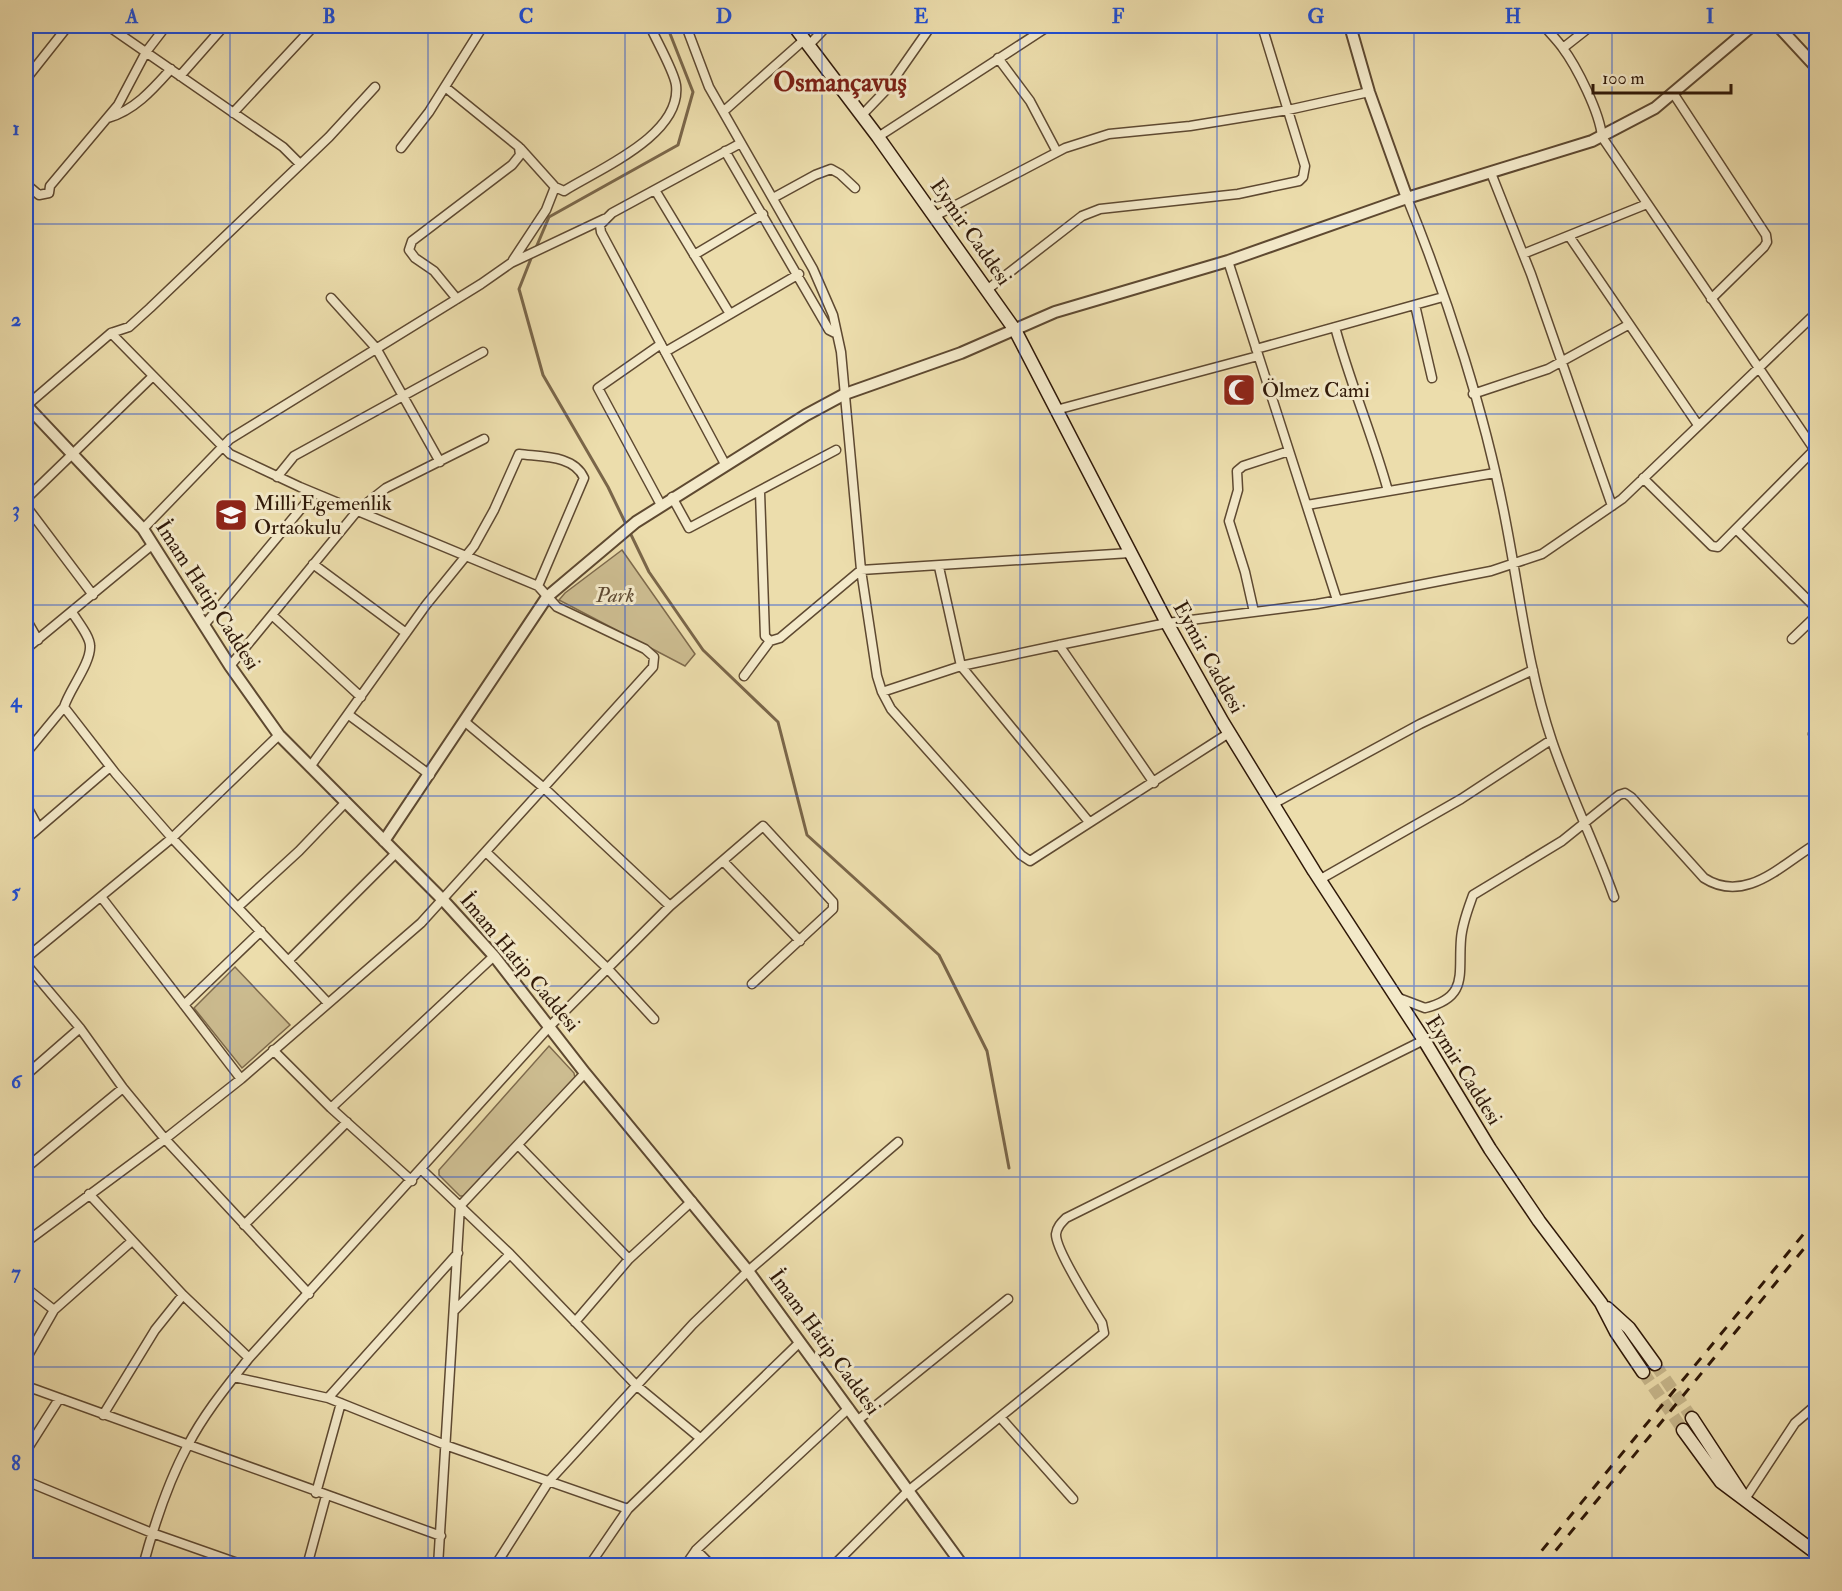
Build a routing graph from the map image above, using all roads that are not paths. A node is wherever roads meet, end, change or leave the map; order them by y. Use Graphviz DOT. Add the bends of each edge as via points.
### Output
graph roads {
  1 [pos="68,26"];
  2 [pos="108,26"];
  3 [pos="166,26"];
  4 [pos="224,26"];
  5 [pos="314,26"];
  6 [pos="483,26"];
  7 [pos="650,26"];
  8 [pos="686,26"];
  9 [pos="794,26"];
  10 [pos="827,26"];
  11 [pos="931,26"];
  12 [pos="1049,26"];
  13 [pos="1262,26"];
  14 [pos="1350,26"];
  15 [pos="1544,26"];
  16 [pos="1591,26"];
  17 [pos="1752,26"];
  18 [pos="1778,26"];
  19 [pos="807,42"];
  20 [pos="1563,48"];
  21 [pos="146,52"];
  22 [pos="998,58"];
  23 [pos="1816,66"];
  24 [pos="171,69"];
  25 [pos="180,76"];
  26 [pos="26,79"];
  27 [pos="375,87"];
  28 [pos="445,87"];
  29 [pos="1369,92"];
  30 [pos="1672,93"];
  31 [pos="1288,110"];
  32 [pos="724,111"];
  33 [pos="233,113"];
  34 [pos="862,115"];
  35 [pos="108,118"];
  36 [pos="878,137"];
  37 [pos="1602,137"];
  38 [pos="741,143"];
  39 [pos="519,147"];
  40 [pos="401,148"];
  41 [pos="725,151"];
  42 [pos="1057,152"];
  43 [pos="300,164"];
  44 [pos="1491,173"];
  45 [pos="26,184"];
  46 [pos="555,187"];
  47 [pos="855,188"];
  48 [pos="655,190"];
  49 [pos="773,198"];
  50 [pos="1407,198"];
  51 [pos="1647,204"];
  52 [pos="763,214"];
  53 [pos="935,216"];
  54 [pos="604,219"];
  55 [pos="1569,236"];
  56 [pos="1523,254"];
  57 [pos="694,255"];
  58 [pos="1228,261"];
  59 [pos="511,263"];
  60 [pos="799,274"];
  61 [pos="988,289"];
  62 [pos="1443,297"];
  63 [pos="332,298"];
  64 [pos="458,299"];
  65 [pos="1711,299"];
  66 [pos="1415,305"];
  67 [pos="1816,313"];
  68 [pos="730,314"];
  69 [pos="1628,325"];
  70 [pos="1335,327"];
  71 [pos="1015,330"];
  72 [pos="111,333"];
  73 [pos="837,334"];
  74 [pos="376,348"];
  75 [pos="663,348"];
  76 [pos="483,352"];
  77 [pos="1257,353"];
  78 [pos="1561,361"];
  79 [pos="1758,368"];
  80 [pos="153,376"];
  81 [pos="1432,378"];
  82 [pos="1473,393"];
  83 [pos="845,394"];
  84 [pos="403,397"];
  85 [pos="26,406"];
  86 [pos="1056,410"];
  87 [pos="1698,425"];
  88 [pos="484,439"];
  89 [pos="221,448"];
  90 [pos="836,450"];
  91 [pos="1816,450"];
  92 [pos="1289,451"];
  93 [pos="74,455"];
  94 [pos="440,462"];
  95 [pos="725,464"];
  96 [pos="1495,473"];
  97 [pos="277,477"];
  98 [pos="1643,478"];
  99 [pos="1388,491"];
  100 [pos="760,492"];
  101 [pos="314,493"];
  102 [pos="672,497"];
  103 [pos="26,499"];
  104 [pos="661,505"];
  105 [pos="1307,505"];
  106 [pos="26,506"];
  107 [pos="1612,506"];
  108 [pos="358,510"];
  109 [pos="143,529"];
  110 [pos="1736,529"];
  111 [pos="152,545"];
  112 [pos="1130,553"];
  113 [pos="467,554"];
  114 [pos="313,564"];
  115 [pos="1513,564"];
  116 [pos="939,567"];
  117 [pos="861,570"];
  118 [pos="538,585"];
  119 [pos="93,595"];
  120 [pos="547,597"];
  121 [pos="1337,600"];
  122 [pos="1816,608"];
  123 [pos="72,612"];
  124 [pos="1254,612"];
  125 [pos="272,615"];
  126 [pos="1816,616"];
  127 [pos="26,619"];
  128 [pos="1167,623"];
  129 [pos="205,624"];
  130 [pos="406,633"];
  131 [pos="1792,639"];
  132 [pos="38,640"];
  133 [pos="770,641"];
  134 [pos="1059,645"];
  135 [pos="26,649"];
  136 [pos="230,666"];
  137 [pos="961,666"];
  138 [pos="1533,670"];
  139 [pos="744,676"];
  140 [pos="882,692"];
  141 [pos="361,697"];
  142 [pos="64,707"];
  143 [pos="349,715"];
  144 [pos="464,721"];
  145 [pos="1816,730"];
  146 [pos="1229,733"];
  147 [pos="279,735"];
  148 [pos="1816,736"];
  149 [pos="1551,740"];
  150 [pos="26,753"];
  151 [pos="110,767"];
  152 [pos="310,767"];
  153 [pos="430,775"];
  154 [pos="1154,783"];
  155 [pos="544,788"];
  156 [pos="345,803"];
  157 [pos="1273,804"];
  158 [pos="26,805"];
  159 [pos="1089,822"];
  160 [pos="1584,823"];
  161 [pos="38,827"];
  162 [pos="172,838"];
  163 [pos="26,839"];
  164 [pos="384,841"];
  165 [pos="1816,844"];
  166 [pos="486,852"];
  167 [pos="396,853"];
  168 [pos="723,861"];
  169 [pos="1319,879"];
  170 [pos="1614,897"];
  171 [pos="102,898"];
  172 [pos="444,901"];
  173 [pos="239,906"];
  174 [pos="670,906"];
  175 [pos="261,931"];
  176 [pos="801,941"];
  177 [pos="494,956"];
  178 [pos="26,958"];
  179 [pos="289,960"];
  180 [pos="26,964"];
  181 [pos="607,968"];
  182 [pos="752,984"];
  183 [pos="1396,998"];
  184 [pos="328,1003"];
  185 [pos="184,1005"];
  186 [pos="654,1019"];
  187 [pos="550,1026"];
  188 [pos="80,1028"];
  189 [pos="1424,1040"];
  190 [pos="273,1050"];
  191 [pos="585,1073"];
  192 [pos="26,1076"];
  193 [pos="241,1079"];
  194 [pos="123,1088"];
  195 [pos="331,1108"];
  196 [pos="347,1122"];
  197 [pos="165,1139"];
  198 [pos="898,1142"];
  199 [pos="518,1145"];
  200 [pos="26,1168"];
  201 [pos="422,1170"];
  202 [pos="412,1180"];
  203 [pos="89,1194"];
  204 [pos="692,1201"];
  205 [pos="460,1206"];
  206 [pos="244,1225"];
  207 [pos="132,1241"];
  208 [pos="26,1242"];
  209 [pos="458,1253"];
  210 [pos="510,1254"];
  211 [pos="629,1259"];
  212 [pos="748,1270"];
  213 [pos="26,1288"];
  214 [pos="309,1294"];
  215 [pos="183,1295"];
  216 [pos="1008,1299"];
  217 [pos="1601,1303"];
  218 [pos="54,1310"];
  219 [pos="455,1310"];
  220 [pos="575,1322"];
  221 [pos="800,1342"];
  222 [pos="249,1358"];
  223 [pos="26,1359"];
  224 [pos="1655,1364"];
  225 [pos="1643,1372"];
  226 [pos="234,1377"];
  227 [pos="26,1386"];
  228 [pos="637,1386"];
  229 [pos="328,1398"];
  230 [pos="59,1399"];
  231 [pos="341,1403"];
  232 [pos="1816,1405"];
  233 [pos="849,1408"];
  234 [pos="103,1415"];
  235 [pos="1000,1417"];
  236 [pos="1692,1418"];
  237 [pos="858,1420"];
  238 [pos="1683,1430"];
  239 [pos="700,1438"];
  240 [pos="187,1446"];
  241 [pos="448,1446"];
  242 [pos="26,1450"];
  243 [pos="26,1481"];
  244 [pos="549,1481"];
  245 [pos="908,1491"];
  246 [pos="316,1493"];
  247 [pos="326,1496"];
  248 [pos="1073,1499"];
  249 [pos="1745,1499"];
  250 [pos="628,1509"];
  251 [pos="152,1533"];
  252 [pos="441,1536"];
  253 [pos="696,1550"];
  254 [pos="1816,1553"];
  255 [pos="962,1565"];
  256 [pos="143,1566"];
  257 [pos="246,1566"];
  258 [pos="307,1566"];
  259 [pos="438,1566"];
  260 [pos="495,1566"];
  261 [pos="589,1566"];
  262 [pos="685,1566"];
  263 [pos="712,1566"];
  264 [pos="833,1566"];
  1 -- 26 [label="street"];
  2 -- 21 [label="street"];
  3 -- 21 [label="street"];
  4 -- 25 [label="street"];
  5 -- 33 [label="street"];
  6 -- 28 [label="street"];
  7 -- 46 [label="street" via="676,85 673,108 664,125 650,139 564,191"];
  8 -- 32 [label="street" via="709,87"];
  9 -- 19 [label="main road, Eymir Caddesi"];
  10 -- 19 [label="street"];
  11 -- 34 [label="street" via="887,89"];
  12 -- 22 [label="street"];
  13 -- 31 [label="street"];
  14 -- 29 [label="street"];
  15 -- 20 [label="street"];
  16 -- 20 [label="street"];
  17 -- 30 [label="street"];
  18 -- 23 [label="street"];
  19 -- 32 [label="street"];
  19 -- 34 [label="main road, Eymir Caddesi"];
  20 -- 37 [label="street" via="1594,107"];
  21 -- 24 [label="street"];
  21 -- 35 [label="street"];
  22 -- 36 [label="street"];
  22 -- 42 [label="street" via="1030,101"];
  24 -- 25 [label="street"];
  24 -- 35 [label="street" via="152,91 124,113"];
  25 -- 33 [label="street"];
  27 -- 43 [label="street"];
  28 -- 39 [label="street"];
  28 -- 40 [label="street"];
  29 -- 31 [label="street"];
  29 -- 50 [label="street"];
  30 -- 37 [label="street" via="1655,108"];
  30 -- 65 [label="street" via="1766,235 1764,247"];
  31 -- 42 [label="street" via="1109,134"];
  31 -- 61 [label="street" via="1305,166 1299,181 1238,194 1100,209 1082,216"];
  32 -- 38 [label="street"];
  33 -- 43 [label="street" via="283,147"];
  34 -- 36 [label="main road, Eymir Caddesi"];
  35 -- 45 [label="street" via="50,186 49,193 39,195"];
  36 -- 53 [label="main road, Eymir Caddesi"];
  37 -- 44 [label="street"];
  37 -- 51 [label="street"];
  38 -- 41 [label="street"];
  38 -- 49 [label="street"];
  39 -- 46 [label="street"];
  39 -- 64 [label="street" via="520,155 512,165 412,241 409,250 415,258 434,271"];
  41 -- 48 [label="street"];
  41 -- 52 [label="street"];
  42 -- 53 [label="street"];
  43 -- 72 [label="street" via="129,327"];
  44 -- 50 [label="street"];
  44 -- 56 [label="street"];
  46 -- 59 [label="street" via="546,210"];
  47 -- 49 [label="street" via="831,169"];
  48 -- 54 [label="street"];
  48 -- 57 [label="street"];
  49 -- 73 [label="street" via="823,288"];
  50 -- 58 [label="street"];
  50 -- 62 [label="street"];
  51 -- 55 [label="street"];
  51 -- 65 [label="street"];
  52 -- 57 [label="street"];
  52 -- 60 [label="street"];
  53 -- 61 [label="main road, Eymir Caddesi"];
  54 -- 59 [label="street"];
  54 -- 75 [label="street" via="601,231"];
  55 -- 56 [label="street"];
  55 -- 69 [label="street"];
  56 -- 78 [label="street"];
  57 -- 68 [label="street"];
  58 -- 71 [label="street" via="1055,312"];
  58 -- 77 [label="street"];
  59 -- 64 [label="street"];
  60 -- 68 [label="street"];
  60 -- 73 [label="street" via="829,330"];
  61 -- 71 [label="main road, Eymir Caddesi"];
  62 -- 66 [label="street"];
  62 -- 82 [label="street"];
  63 -- 74 [label="street"];
  64 -- 74 [label="street"];
  65 -- 79 [label="street"];
  66 -- 70 [label="street"];
  66 -- 81 [label="street"];
  67 -- 79 [label="street"];
  68 -- 75 [label="street"];
  69 -- 78 [label="street"];
  69 -- 87 [label="street"];
  70 -- 77 [label="street"];
  70 -- 99 [label="street"];
  71 -- 83 [label="street"];
  71 -- 86 [label="main road, Eymir Caddesi"];
  72 -- 80 [label="street"];
  72 -- 85 [label="street"];
  73 -- 83 [label="street"];
  74 -- 84 [label="street"];
  74 -- 89 [label="street" via="286,402"];
  75 -- 95 [label="street"];
  75 -- 104 [label="street" via="598,388"];
  76 -- 84 [label="street"];
  77 -- 86 [label="street"];
  77 -- 92 [label="street"];
  78 -- 82 [label="street" via="1548,369"];
  78 -- 107 [label="street"];
  79 -- 87 [label="street"];
  79 -- 91 [label="street"];
  80 -- 89 [label="street"];
  80 -- 93 [label="street"];
  82 -- 96 [label="street"];
  83 -- 95 [label="street"];
  83 -- 117 [label="street"];
  84 -- 94 [label="street"];
  84 -- 97 [label="street" via="294,456"];
  85 -- 93 [label="street, İmam Hatip Caddesi"];
  86 -- 112 [label="main road, Eymir Caddesi"];
  87 -- 98 [label="street"];
  88 -- 94 [label="street"];
  89 -- 97 [label="street"];
  89 -- 109 [label="street"];
  90 -- 100 [label="street"];
  91 -- 110 [label="street"];
  92 -- 105 [label="street"];
  92 -- 124 [label="street" via="1237,471 1238,490 1229,521"];
  93 -- 103 [label="street"];
  93 -- 109 [label="street, İmam Hatip Caddesi"];
  94 -- 108 [label="street" via="376,494"];
  95 -- 102 [label="street"];
  96 -- 99 [label="street"];
  96 -- 115 [label="street"];
  97 -- 101 [label="street"];
  98 -- 107 [label="street"];
  98 -- 110 [label="street" via="1712,546 1718,547"];
  99 -- 105 [label="street"];
  100 -- 102 [label="street" via="688,528"];
  100 -- 133 [label="street" via="765,636"];
  101 -- 108 [label="street"];
  101 -- 129 [label="street"];
  102 -- 104 [label="street"];
  104 -- 120 [label="street" via="614,539"];
  105 -- 121 [label="street"];
  106 -- 119 [label="street"];
  107 -- 115 [label="street" via="1542,554"];
  108 -- 113 [label="street"];
  108 -- 114 [label="street"];
  109 -- 111 [label="street, İmam Hatip Caddesi"];
  110 -- 122 [label="street"];
  111 -- 119 [label="street"];
  111 -- 129 [label="street, İmam Hatip Caddesi"];
  112 -- 116 [label="street"];
  112 -- 128 [label="main road, Eymir Caddesi"];
  113 -- 118 [label="street"];
  113 -- 118 [label="street" via="494,510 519,454 564,460 581,471 583,486"];
  113 -- 130 [label="street"];
  114 -- 125 [label="street"];
  114 -- 130 [label="street"];
  115 -- 121 [label="street"];
  115 -- 138 [label="street"];
  116 -- 117 [label="street"];
  116 -- 137 [label="street"];
  117 -- 133 [label="street" via="780,638"];
  117 -- 140 [label="street"];
  118 -- 120 [label="street"];
  119 -- 123 [label="street"];
  120 -- 144 [label="street"];
  120 -- 155 [label="street" via="557,607 628,639 654,657 647,675"];
  121 -- 124 [label="street"];
  123 -- 132 [label="street"];
  123 -- 142 [label="street" via="91,644"];
  124 -- 128 [label="street"];
  125 -- 136 [label="street"];
  125 -- 141 [label="street"];
  126 -- 131 [label="street"];
  127 -- 132 [label="street"];
  128 -- 134 [label="street"];
  128 -- 146 [label="main road, Eymir Caddesi"];
  129 -- 136 [label="street, İmam Hatip Caddesi"];
  130 -- 141 [label="street"];
  132 -- 135 [label="street"];
  133 -- 139 [label="street"];
  134 -- 137 [label="street"];
  134 -- 154 [label="street"];
  136 -- 147 [label="street, İmam Hatip Caddesi"];
  137 -- 140 [label="street"];
  137 -- 159 [label="street"];
  138 -- 149 [label="street"];
  138 -- 157 [label="street" via="1420,724"];
  140 -- 159 [label="street" via="891,709 1026,860 1039,858"];
  141 -- 143 [label="street"];
  142 -- 150 [label="street"];
  142 -- 151 [label="street"];
  143 -- 152 [label="street"];
  143 -- 153 [label="street"];
  144 -- 153 [label="street"];
  144 -- 155 [label="street"];
  145 -- 148 [label="street"];
  146 -- 154 [label="street"];
  146 -- 157 [label="main road, Eymir Caddesi"];
  147 -- 152 [label="street, İmam Hatip Caddesi"];
  147 -- 162 [label="street"];
  149 -- 160 [label="street"];
  149 -- 169 [label="street" via="1461,799"];
  151 -- 161 [label="street"];
  151 -- 162 [label="street"];
  152 -- 156 [label="street, İmam Hatip Caddesi"];
  153 -- 164 [label="street"];
  154 -- 159 [label="street"];
  155 -- 166 [label="street"];
  155 -- 174 [label="street"];
  156 -- 164 [label="street, İmam Hatip Caddesi"];
  156 -- 173 [label="street"];
  157 -- 169 [label="main road, Eymir Caddesi"];
  158 -- 161 [label="street"];
  160 -- 165 [label="street" via="1625,793 1647,812 1704,878 1718,885 1749,885 1763,880"];
  160 -- 170 [label="street"];
  160 -- 183 [label="street" via="1535,859 1473,894 1461,936 1459,984 1451,997 1425,1008"];
  161 -- 163 [label="street"];
  162 -- 171 [label="street"];
  162 -- 173 [label="street"];
  164 -- 167 [label="street, İmam Hatip Caddesi"];
  166 -- 172 [label="street"];
  166 -- 181 [label="street"];
  167 -- 172 [label="street, İmam Hatip Caddesi"];
  167 -- 179 [label="street"];
  168 -- 174 [label="street"];
  168 -- 176 [label="street"];
  168 -- 176 [label="street" via="763,826 833,903 827,917"];
  169 -- 183 [label="main road, Eymir Caddesi"];
  171 -- 178 [label="street"];
  171 -- 185 [label="street"];
  172 -- 177 [label="street, İmam Hatip Caddesi"];
  172 -- 184 [label="street"];
  173 -- 175 [label="street"];
  174 -- 181 [label="street"];
  175 -- 179 [label="street"];
  175 -- 185 [label="street"];
  176 -- 182 [label="street"];
  177 -- 187 [label="street, İmam Hatip Caddesi"];
  177 -- 195 [label="street"];
  179 -- 184 [label="street"];
  180 -- 188 [label="street"];
  181 -- 186 [label="street"];
  181 -- 187 [label="street"];
  183 -- 189 [label="main road, Eymir Caddesi"];
  184 -- 190 [label="street"];
  185 -- 193 [label="street"];
  187 -- 191 [label="street, İmam Hatip Caddesi"];
  187 -- 201 [label="street"];
  188 -- 192 [label="street"];
  188 -- 194 [label="street"];
  189 -- 217 [label="main road, Eymir Caddesi" via="1490,1149"];
  189 -- 235 [label="street" via="1066,1218 1058,1226 1056,1236 1060,1250 1104,1333"];
  190 -- 193 [label="street"];
  190 -- 195 [label="street"];
  191 -- 199 [label="street"];
  191 -- 204 [label="street, İmam Hatip Caddesi"];
  193 -- 197 [label="street"];
  194 -- 197 [label="street"];
  194 -- 200 [label="street"];
  195 -- 196 [label="street"];
  196 -- 202 [label="street"];
  196 -- 206 [label="street"];
  197 -- 203 [label="street"];
  197 -- 206 [label="street"];
  198 -- 212 [label="street"];
  199 -- 205 [label="street"];
  199 -- 211 [label="street"];
  201 -- 202 [label="street"];
  201 -- 205 [label="street"];
  202 -- 214 [label="street"];
  203 -- 207 [label="street"];
  203 -- 208 [label="street"];
  204 -- 211 [label="street"];
  204 -- 212 [label="street, İmam Hatip Caddesi"];
  205 -- 209 [label="street"];
  205 -- 210 [label="street"];
  206 -- 214 [label="street"];
  207 -- 215 [label="street"];
  207 -- 218 [label="street"];
  209 -- 219 [label="street"];
  209 -- 229 [label="street"];
  210 -- 219 [label="street"];
  210 -- 220 [label="street"];
  211 -- 220 [label="street"];
  212 -- 221 [label="street, İmam Hatip Caddesi"];
  212 -- 228 [label="street"];
  213 -- 218 [label="street"];
  214 -- 222 [label="street"];
  215 -- 222 [label="street"];
  215 -- 234 [label="street" via="155,1330"];
  216 -- 237 [label="street"];
  217 -- 224 [label="main road, Eymir Caddesi" via="1629,1328"];
  217 -- 225 [label="main road, Eymir Caddesi"];
  218 -- 223 [label="street"];
  219 -- 241 [label="street"];
  220 -- 228 [label="street"];
  221 -- 233 [label="street, İmam Hatip Caddesi"];
  221 -- 239 [label="street"];
  222 -- 226 [label="street"];
  226 -- 229 [label="street"];
  226 -- 240 [label="street"];
  227 -- 230 [label="street"];
  228 -- 239 [label="street"];
  228 -- 244 [label="street"];
  229 -- 231 [label="street"];
  230 -- 234 [label="street"];
  230 -- 242 [label="street"];
  231 -- 241 [label="street"];
  231 -- 246 [label="street"];
  232 -- 249 [label="street" via="1795,1423"];
  233 -- 237 [label="street, İmam Hatip Caddesi"];
  233 -- 253 [label="street"];
  234 -- 240 [label="street"];
  235 -- 245 [label="street"];
  235 -- 248 [label="street"];
  236 -- 249 [label="main road"];
  237 -- 245 [label="street, İmam Hatip Caddesi"];
  238 -- 249 [label="main road" via="1721,1482"];
  239 -- 250 [label="street"];
  240 -- 246 [label="street"];
  240 -- 251 [label="street"];
  241 -- 244 [label="street"];
  241 -- 252 [label="street"];
  243 -- 251 [label="street"];
  244 -- 250 [label="street"];
  244 -- 260 [label="street"];
  245 -- 255 [label="street, İmam Hatip Caddesi"];
  245 -- 264 [label="street"];
  246 -- 247 [label="street"];
  247 -- 252 [label="street"];
  247 -- 258 [label="street"];
  249 -- 254 [label="main road"];
  250 -- 261 [label="street"];
  251 -- 256 [label="street"];
  251 -- 257 [label="street"];
  252 -- 259 [label="street"];
  253 -- 262 [label="street"];
  253 -- 263 [label="street"];
}
